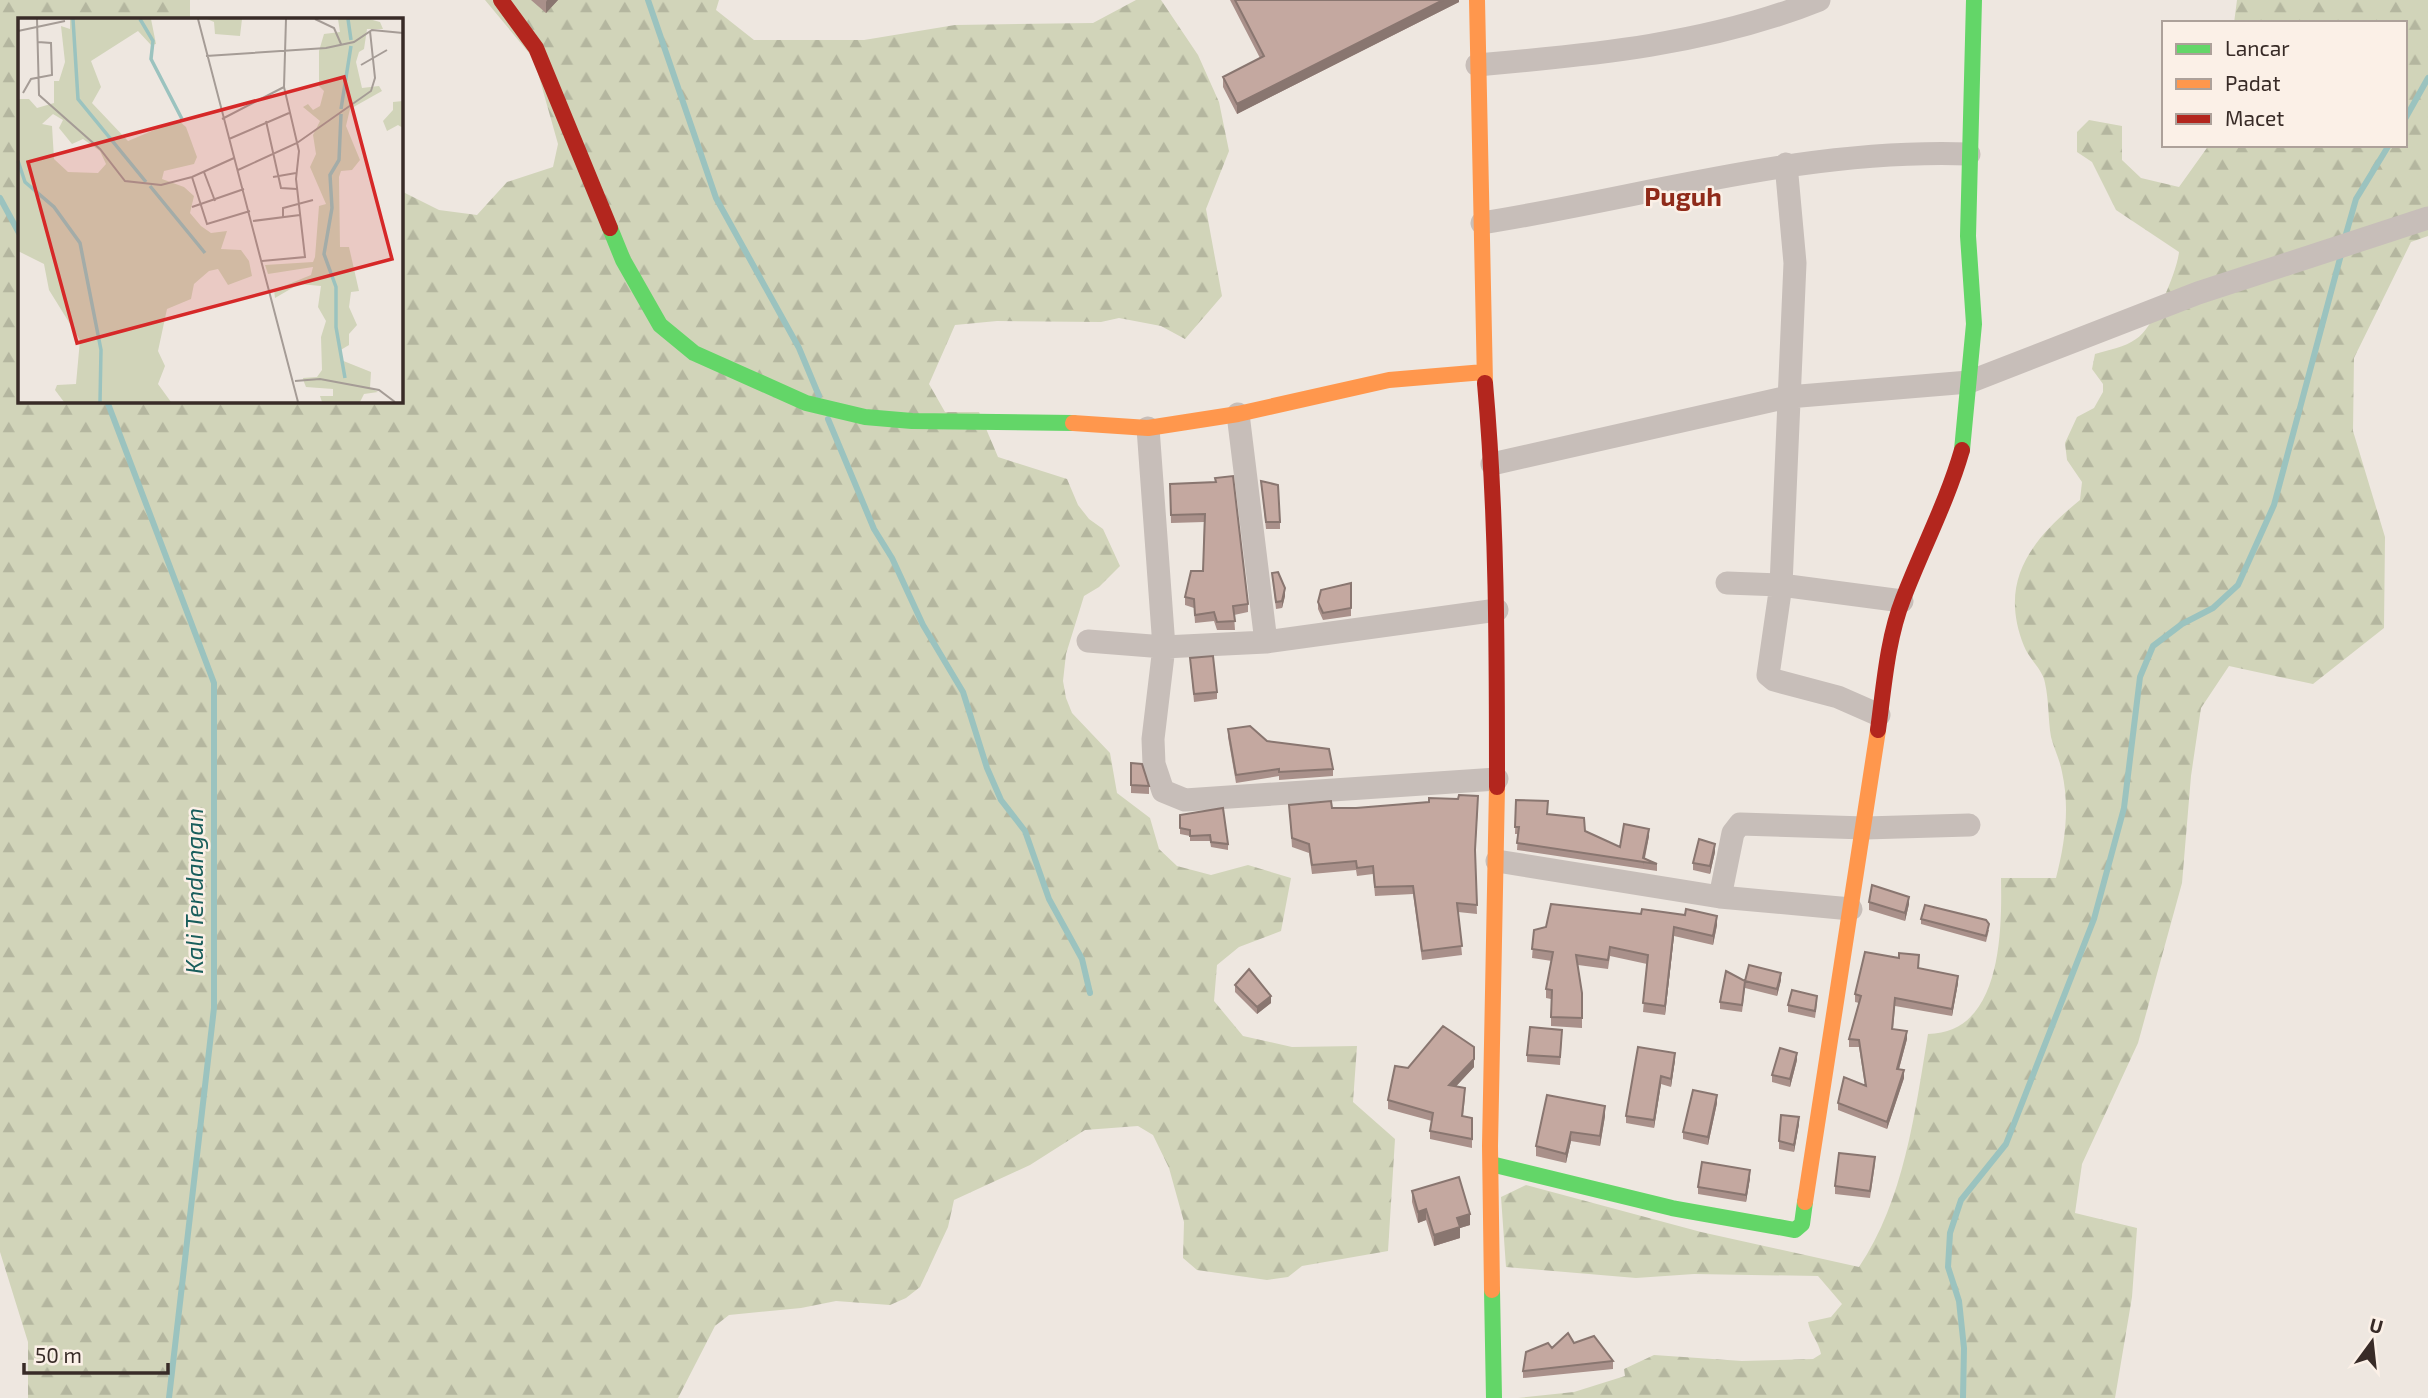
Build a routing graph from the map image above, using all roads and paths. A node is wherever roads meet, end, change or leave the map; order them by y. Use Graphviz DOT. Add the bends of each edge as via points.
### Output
graph roads {
  1 [pos="501,0"];
  2 [pos="1477,0"];
  3 [pos="1819,0"];
  4 [pos="1974,0"];
  5 [pos="1477,65"];
  6 [pos="1969,154"];
  7 [pos="1786,163"];
  8 [pos="2428,218"];
  9 [pos="1482,223"];
  10 [pos="1484,372"];
  11 [pos="1969,382"];
  12 [pos="1788,397"];
  13 [pos="1238,414"];
  14 [pos="1148,428"];
  15 [pos="1492,464"];
  16 [pos="1727,583"];
  17 [pos="1781,585"];
  18 [pos="1902,601"];
  19 [pos="1497,610"];
  20 [pos="1088,640"];
  21 [pos="1266,642"];
  22 [pos="1164,647"];
  23 [pos="1879,715"];
  24 [pos="1497,779"];
  25 [pos="1969,825"];
  26 [pos="1865,828"];
  27 [pos="1497,861"];
  28 [pos="1720,897"];
  29 [pos="1851,909"];
  30 [pos="1490,1164"];
  31 [pos="1494,1398"];
  1 -- 14 [label="street" via="536,48 622,260 660,325 694,353 806,403 865,417"];
  2 -- 5 [label="street"];
  3 -- 5 [label="street" via="1784,15 1660,44"];
  4 -- 6 [label="street"];
  5 -- 9 [label="street"];
  6 -- 7 [label="street" via="1889,154"];
  6 -- 11 [label="street" via="1974,324"];
  7 -- 9 [label="street"];
  7 -- 12 [label="street" via="1795,263"];
  8 -- 11 [label="street" via="2198,293"];
  9 -- 10 [label="street"];
  10 -- 13 [label="street" via="1389,380"];
  10 -- 15 [label="street"];
  11 -- 12 [label="street"];
  11 -- 18 [label="street" via="1958,467"];
  12 -- 15 [label="street"];
  12 -- 17 [label="street"];
  13 -- 14 [label="street"];
  13 -- 21 [label="street"];
  14 -- 22 [label="street"];
  15 -- 19 [label="street"];
  16 -- 17 [label="street"];
  17 -- 18 [label="street"];
  17 -- 23 [label="street" via="1768,675"];
  18 -- 23 [label="street"];
  19 -- 21 [label="street"];
  19 -- 24 [label="street"];
  20 -- 22 [label="street"];
  21 -- 22 [label="street"];
  22 -- 24 [label="street" via="1154,764 1163,791 1171,796 1185,800 1283,795"];
  23 -- 26 [label="street"];
  24 -- 27 [label="street"];
  25 -- 26 [label="street"];
  26 -- 28 [label="street" via="1740,824 1733,833"];
  26 -- 29 [label="street"];
  27 -- 28 [label="street"];
  27 -- 30 [label="street"];
  28 -- 29 [label="street"];
  29 -- 30 [label="street" via="1800,1227 1795,1230 1672,1208"];
  30 -- 31 [label="street"];
}
